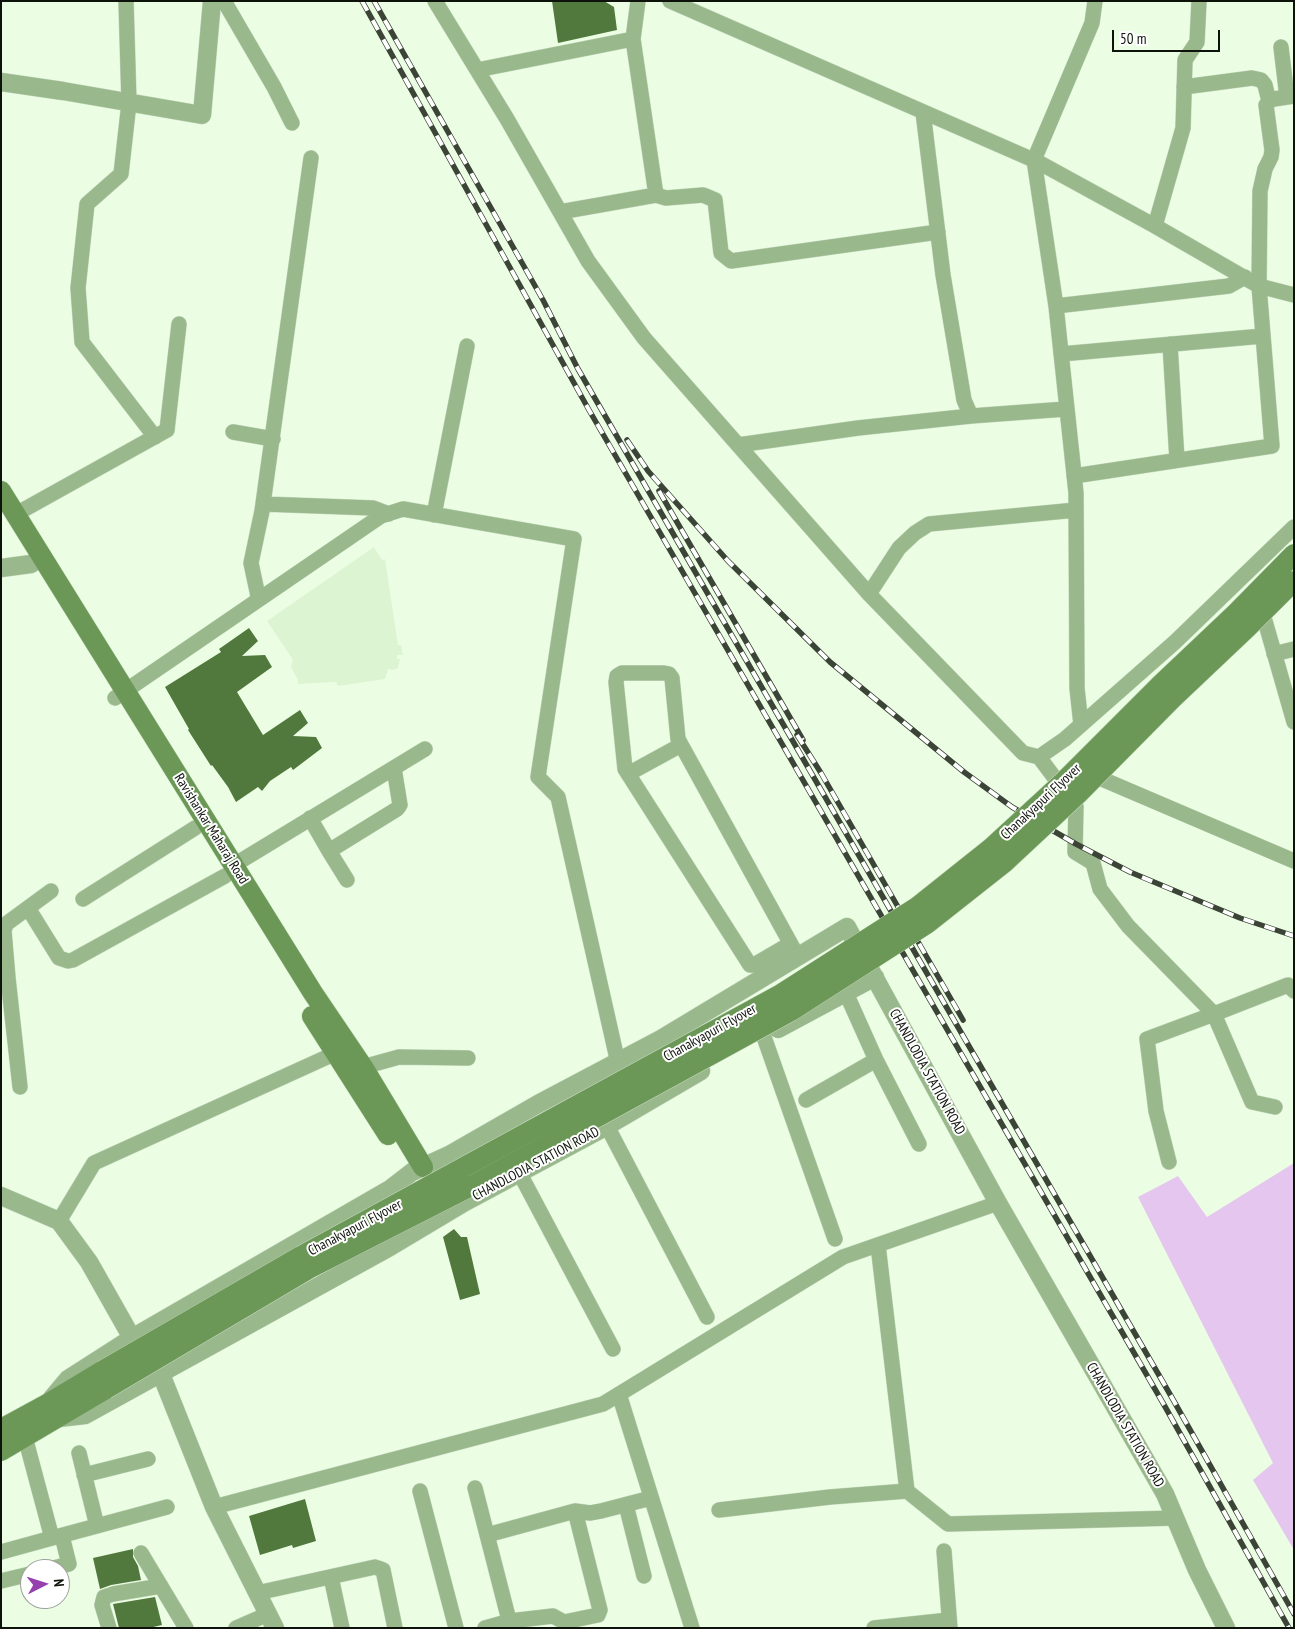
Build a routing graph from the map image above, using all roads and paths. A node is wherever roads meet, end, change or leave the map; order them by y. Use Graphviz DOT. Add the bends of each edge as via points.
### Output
graph roads {
  1 [pos="126,1"];
  2 [pos="212,1"];
  3 [pos="224,1"];
  4 [pos="434,1"];
  5 [pos="638,1"];
  6 [pos="670,1"];
  7 [pos="1095,1"];
  8 [pos="1199,1"];
  9 [pos="633,39"];
  10 [pos="1281,46"];
  11 [pos="477,70"];
  12 [pos="1,82"];
  13 [pos="1184,86"];
  14 [pos="1290,97"];
  15 [pos="1269,101"];
  16 [pos="129,102"];
  17 [pos="923,112"];
  18 [pos="292,123"];
  19 [pos="311,158"];
  20 [pos="1034,160"];
  21 [pos="656,194"];
  22 [pos="560,212"];
  23 [pos="1155,226"];
  24 [pos="938,232"];
  25 [pos="1245,276"];
  26 [pos="1259,286"];
  27 [pos="1294,295"];
  28 [pos="1056,306"];
  29 [pos="179,324"];
  30 [pos="1263,336"];
  31 [pos="1170,344"];
  32 [pos="467,346"];
  33 [pos="1061,354"];
  34 [pos="1066,409"];
  35 [pos="971,416"];
  36 [pos="233,432"];
  37 [pos="155,438"];
  38 [pos="272,439"];
  39 [pos="738,445"];
  40 [pos="1177,460"];
  41 [pos="1074,476"];
  42 [pos="1,491"];
  43 [pos="263,504"];
  44 [pos="1076,510"];
  45 [pos="389,514"];
  46 [pos="9,515"];
  47 [pos="434,515"];
  48 [pos="1294,527"];
  49 [pos="1294,554"];
  50 [pos="37,560"];
  51 [pos="1,568"];
  52 [pos="1294,581"];
  53 [pos="1294,593"];
  54 [pos="869,594"];
  55 [pos="256,601"];
  56 [pos="1265,621"];
  57 [pos="1294,649"];
  58 [pos="1274,654"];
  59 [pos="120,694"];
  60 [pos="1292,713"];
  61 [pos="1081,725"];
  62 [pos="681,745"];
  63 [pos="425,749"];
  64 [pos="1039,757"];
  65 [pos="394,768"];
  66 [pos="628,774"];
  67 [pos="1102,779"];
  68 [pos="1076,806"];
  69 [pos="310,818"];
  70 [pos="195,828"];
  71 [pos="329,851"];
  72 [pos="1294,861"];
  73 [pos="230,871"];
  74 [pos="347,880"];
  75 [pos="51,892"];
  76 [pos="83,899"];
  77 [pos="28,908"];
  78 [pos="794,950"];
  79 [pos="875,977"];
  80 [pos="4,979"];
  81 [pos="1294,991"];
  82 [pos="846,993"];
  83 [pos="1214,1014"];
  84 [pos="764,1037"];
  85 [pos="336,1053"];
  86 [pos="468,1058"];
  87 [pos="876,1060"];
  88 [pos="618,1063"];
  89 [pos="363,1067"];
  90 [pos="20,1087"];
  91 [pos="806,1100"];
  92 [pos="1275,1107"];
  93 [pos="607,1126"];
  94 [pos="919,1144"];
  95 [pos="1170,1162"];
  96 [pos="418,1169"];
  97 [pos="520,1172"];
  98 [pos="1,1196"];
  99 [pos="464,1202"];
  100 [pos="998,1203"];
  101 [pos="59,1221"];
  102 [pos="423,1228"];
  103 [pos="835,1239"];
  104 [pos="878,1245"];
  105 [pos="707,1317"];
  106 [pos="132,1338"];
  107 [pos="613,1349"];
  108 [pos="161,1374"];
  109 [pos="104,1380"];
  110 [pos="619,1394"];
  111 [pos="52,1411"];
  112 [pos="1,1428"];
  113 [pos="24,1437"];
  114 [pos="1,1450"];
  115 [pos="79,1453"];
  116 [pos="148,1459"];
  117 [pos="84,1475"];
  118 [pos="476,1488"];
  119 [pos="908,1490"];
  120 [pos="420,1491"];
  121 [pos="651,1498"];
  122 [pos="626,1505"];
  123 [pos="167,1507"];
  124 [pos="214,1508"];
  125 [pos="719,1510"];
  126 [pos="575,1511"];
  127 [pos="1176,1518"];
  128 [pos="97,1526"];
  129 [pos="487,1535"];
  130 [pos="57,1537"];
  131 [pos="2,1548"];
  132 [pos="944,1551"];
  133 [pos="141,1553"];
  134 [pos="67,1559"];
  135 [pos="20,1576"];
  136 [pos="644,1576"];
  137 [pos="331,1577"];
  138 [pos="1,1581"];
  139 [pos="161,1586"];
  140 [pos="257,1593"];
  141 [pos="271,1621"];
  142 [pos="510,1624"];
  143 [pos="950,1624"];
  144 [pos="109,1628"];
  145 [pos="186,1628"];
  146 [pos="236,1628"];
  147 [pos="342,1628"];
  148 [pos="395,1628"];
  149 [pos="456,1628"];
  150 [pos="485,1628"];
  151 [pos="692,1628"];
  152 [pos="874,1628"];
  153 [pos="1226,1628"];
  1 -- 16 [label="street"];
  2 -- 16 [label="street" via="202,115"];
  3 -- 18 [label="street"];
  4 -- 11 [label="street"];
  5 -- 9 [label="street"];
  6 -- 17 [label="street"];
  7 -- 20 [label="street" via="1092,23"];
  8 -- 13 [label="street" via="1197,42 1185,60"];
  9 -- 11 [label="street"];
  9 -- 21 [label="street"];
  10 -- 14 [label="street"];
  11 -- 22 [label="street"];
  12 -- 16 [label="street"];
  13 -- 15 [label="street" via="1252,78 1261,80 1265,85"];
  13 -- 23 [label="street" via="1182,128"];
  14 -- 15 [label="street"];
  15 -- 26 [label="street" via="1266,105 1272,150 1260,191"];
  16 -- 37 [label="street" via="121,174 87,204 78,288 82,342"];
  17 -- 20 [label="street"];
  17 -- 24 [label="street"];
  19 -- 38 [label="street"];
  20 -- 23 [label="street"];
  20 -- 28 [label="street"];
  21 -- 22 [label="street"];
  21 -- 24 [label="street" via="666,198 702,195 715,200 721,253 731,262"];
  22 -- 39 [label="street" via="588,261 644,338"];
  23 -- 25 [label="street"];
  24 -- 35 [label="street" via="964,400"];
  25 -- 26 [label="street"];
  25 -- 28 [label="street" via="1228,286"];
  26 -- 27 [label="street"];
  26 -- 30 [label="street"];
  28 -- 33 [label="street"];
  29 -- 37 [label="street" via="167,430"];
  30 -- 31 [label="street"];
  30 -- 40 [label="street" via="1272,446"];
  31 -- 33 [label="street"];
  31 -- 40 [label="street"];
  32 -- 47 [label="street"];
  33 -- 34 [label="street"];
  34 -- 35 [label="street"];
  34 -- 41 [label="street"];
  35 -- 39 [label="street"];
  36 -- 38 [label="street"];
  37 -- 46 [label="street"];
  38 -- 43 [label="street"];
  39 -- 54 [label="street"];
  40 -- 41 [label="street"];
  41 -- 44 [label="street"];
  42 -- 46 [label="main road, Ravishankar Maharaj Road"];
  43 -- 45 [label="street" via="373,508"];
  43 -- 55 [label="street" via="251,564 258,596"];
  44 -- 54 [label="street" via="929,524 899,548"];
  44 -- 61 [label="street"];
  45 -- 47 [label="street" via="402,509"];
  45 -- 55 [label="street" via="381,516"];
  46 -- 50 [label="main road, Ravishankar Maharaj Road"];
  47 -- 88 [label="street" via="574,539 538,777 558,796"];
  48 -- 61 [label="street" via="1175,642"];
  49 -- 109 [label="main road, Chanakyapuri Flyover, bridge" via="1065,780 992,848 917,907 781,994 301,1256"];
  50 -- 51 [label="street"];
  50 -- 59 [label="main road, Ravishankar Maharaj Road"];
  52 -- 109 [label="main road, Chanakyapuri Flyover, bridge" via="1078,794 1004,863 928,923 791,1011 473,1185 312,1267"];
  53 -- 56 [label="street"];
  54 -- 64 [label="street" via="1023,754"];
  55 -- 59 [label="street"];
  56 -- 58 [label="street"];
  56 -- 67 [label="street"];
  57 -- 58 [label="street"];
  58 -- 60 [label="street"];
  59 -- 70 [label="main road, Ravishankar Maharaj Road"];
  59 -- 73 [label="main road, Ravishankar Maharaj Road"];
  61 -- 64 [label="street"];
  62 -- 66 [label="street"];
  62 -- 66 [label="street" via="672,678 668,674 622,673 616,682"];
  62 -- 78 [label="street"];
  63 -- 65 [label="street"];
  64 -- 68 [label="street"];
  65 -- 69 [label="street"];
  65 -- 71 [label="street" via="398,809"];
  66 -- 78 [label="street" via="750,965"];
  67 -- 68 [label="street"];
  67 -- 72 [label="street"];
  68 -- 83 [label="street" via="1075,852 1092,863 1100,889 1128,926"];
  69 -- 71 [label="street"];
  69 -- 73 [label="street"];
  70 -- 73 [label="main road, Ravishankar Maharaj Road"];
  70 -- 76 [label="street"];
  71 -- 74 [label="street"];
  73 -- 77 [label="street" via="68,961 59,958"];
  73 -- 85 [label="main road, Ravishankar Maharaj Road"];
  73 -- 89 [label="main road, Ravishankar Maharaj Road"];
  75 -- 77 [label="street"];
  77 -- 80 [label="street" via="6,924"];
  78 -- 79 [label="street" via="847,927"];
  78 -- 88 [label="street" via="669,1034"];
  79 -- 82 [label="street, CHANDLODIA STATION ROAD"];
  79 -- 100 [label="street, CHANDLODIA STATION ROAD"];
  80 -- 90 [label="street"];
  81 -- 83 [label="street" via="1288,985"];
  82 -- 84 [label="street, CHANDLODIA STATION ROAD"];
  82 -- 87 [label="street"];
  83 -- 92 [label="street" via="1252,1102"];
  83 -- 95 [label="street" via="1147,1040 1156,1111"];
  84 -- 93 [label="street, CHANDLODIA STATION ROAD"];
  84 -- 103 [label="street"];
  85 -- 96 [label="main road, Ravishankar Maharaj Road"];
  85 -- 101 [label="street" via="94,1163"];
  86 -- 89 [label="street" via="399,1057"];
  87 -- 91 [label="street"];
  87 -- 94 [label="street"];
  88 -- 96 [label="street"];
  89 -- 96 [label="main road, Ravishankar Maharaj Road"];
  93 -- 97 [label="street, CHANDLODIA STATION ROAD"];
  93 -- 105 [label="street"];
  96 -- 99 [label="street, CHANDLODIA STATION ROAD" via="441,1193"];
  96 -- 102 [label="street" via="427,1202"];
  96 -- 106 [label="street" via="390,1190"];
  97 -- 99 [label="street, CHANDLODIA STATION ROAD"];
  97 -- 107 [label="street"];
  98 -- 101 [label="street"];
  99 -- 102 [label="street"];
  100 -- 104 [label="street"];
  100 -- 127 [label="street, CHANDLODIA STATION ROAD"];
  101 -- 106 [label="street" via="89,1262"];
  102 -- 108 [label="street"];
  104 -- 110 [label="street" via="843,1257"];
  104 -- 119 [label="street"];
  106 -- 111 [label="street" via="68,1379"];
  108 -- 111 [label="street" via="85,1415"];
  108 -- 124 [label="street"];
  109 -- 111 [label="main road, Chanakyapuri Flyover"];
  110 -- 121 [label="street"];
  110 -- 124 [label="street" via="603,1404"];
  111 -- 112 [label="main road"];
  111 -- 113 [label="main road"];
  113 -- 114 [label="main road"];
  113 -- 130 [label="street"];
  115 -- 117 [label="street"];
  116 -- 117 [label="street"];
  117 -- 128 [label="street"];
  118 -- 129 [label="street"];
  119 -- 125 [label="street"];
  119 -- 127 [label="street" via="948,1524"];
  120 -- 149 [label="street"];
  121 -- 122 [label="street"];
  121 -- 151 [label="street"];
  122 -- 126 [label="street" via="590,1513"];
  122 -- 136 [label="street"];
  123 -- 128 [label="street"];
  124 -- 140 [label="street"];
  126 -- 129 [label="street"];
  126 -- 142 [label="street" via="600,1610 598,1615 564,1622 552,1616"];
  127 -- 153 [label="street, CHANDLODIA STATION ROAD" via="1196,1570"];
  128 -- 130 [label="street"];
  129 -- 142 [label="street"];
  130 -- 131 [label="street"];
  130 -- 134 [label="street"];
  132 -- 143 [label="street"];
  133 -- 139 [label="street"];
  135 -- 138 [label="street"];
  137 -- 140 [label="street"];
  137 -- 147 [label="street"];
  137 -- 148 [label="street" via="375,1567 383,1570"];
  139 -- 144 [label="street" via="104,1597 102,1605"];
  139 -- 145 [label="street"];
  140 -- 141 [label="street"];
  141 -- 146 [label="street"];
  142 -- 150 [label="street"];
  143 -- 152 [label="street"];
}
